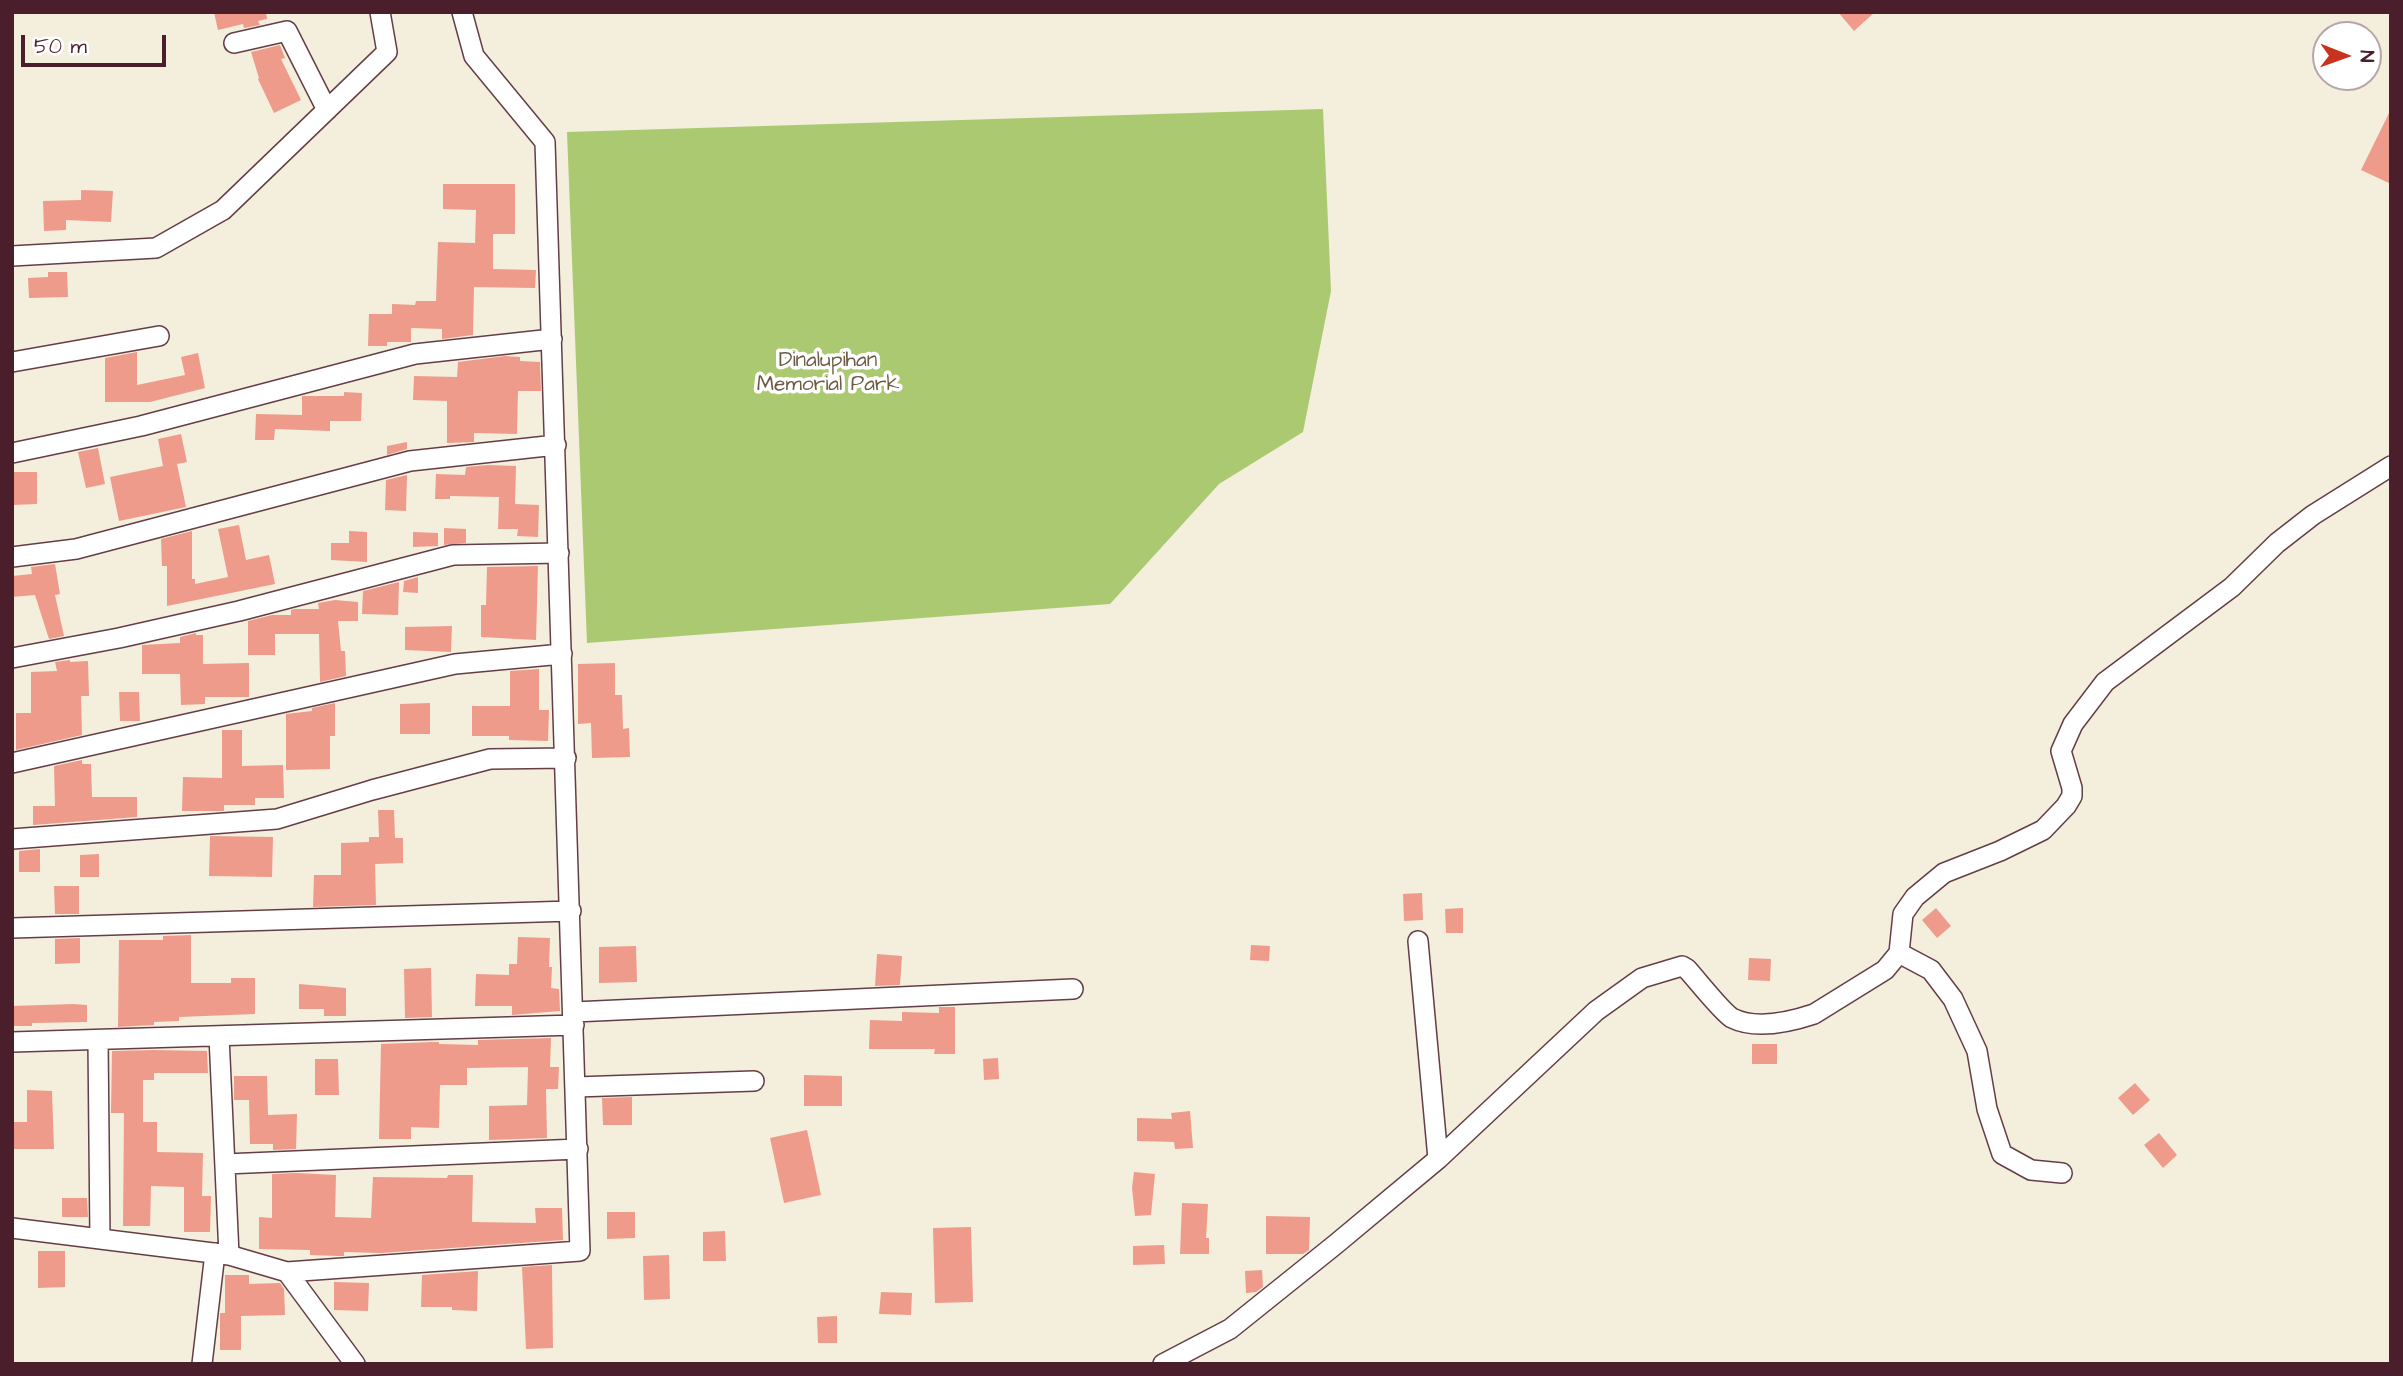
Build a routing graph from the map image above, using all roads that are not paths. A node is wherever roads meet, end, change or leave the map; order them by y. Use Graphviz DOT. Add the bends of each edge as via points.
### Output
graph roads {
  1 [pos="380,12"];
  2 [pos="462,12"];
  3 [pos="234,43"];
  4 [pos="327,110"];
  5 [pos="12,256"];
  6 [pos="159,336"];
  7 [pos="552,340"];
  8 [pos="12,362"];
  9 [pos="555,445"];
  10 [pos="12,453"];
  11 [pos="2391,466"];
  12 [pos="559,553"];
  13 [pos="12,557"];
  14 [pos="562,654"];
  15 [pos="12,658"];
  16 [pos="566,758"];
  17 [pos="12,763"];
  18 [pos="12,839"];
  19 [pos="571,911"];
  20 [pos="12,928"];
  21 [pos="1418,941"];
  22 [pos="1899,953"];
  23 [pos="1073,989"];
  24 [pos="574,1019"];
  25 [pos="219,1036"];
  26 [pos="98,1040"];
  27 [pos="12,1042"];
  28 [pos="754,1081"];
  29 [pos="576,1087"];
  30 [pos="578,1149"];
  31 [pos="1438,1159"];
  32 [pos="225,1164"];
  33 [pos="2062,1173"];
  34 [pos="12,1228"];
  35 [pos="100,1239"];
  36 [pos="222,1254"];
  37 [pos="287,1272"];
  38 [pos="202,1364"];
  39 [pos="355,1364"];
  40 [pos="1163,1364"];
  1 -- 4 [label="street" via="387,52"];
  2 -- 7 [label="street" via="474,56 545,142"];
  3 -- 4 [label="street" via="287,31"];
  4 -- 5 [label="street" via="223,210 156,248"];
  6 -- 8 [label="street"];
  7 -- 9 [label="street"];
  7 -- 10 [label="street" via="415,354 141,426"];
  9 -- 12 [label="street"];
  9 -- 13 [label="street" via="410,461 76,549"];
  11 -- 22 [label="street" via="2314,515 2232,587 2105,682 2073,724 2061,751 2072,788 2066,806 2043,830 1944,873 1915,897 1903,914"];
  12 -- 14 [label="street"];
  12 -- 15 [label="street" via="453,555 239,611"];
  14 -- 16 [label="street"];
  14 -- 17 [label="street" via="454,664"];
  16 -- 18 [label="street" via="490,759 277,819"];
  16 -- 19 [label="street"];
  19 -- 20 [label="street"];
  19 -- 24 [label="street"];
  21 -- 31 [label="street"];
  22 -- 31 [label="street" via="1885,970 1826,1007 1782,1022 1760,1024 1731,1017 1682,966 1642,978 1596,1011"];
  22 -- 33 [label="street" via="1931,970 1952,999 1977,1051 1987,1109 2002,1154 2031,1170"];
  23 -- 24 [label="street"];
  24 -- 25 [label="street"];
  24 -- 29 [label="street"];
  25 -- 26 [label="street"];
  25 -- 32 [label="street"];
  26 -- 27 [label="street"];
  26 -- 35 [label="street"];
  28 -- 29 [label="street"];
  29 -- 30 [label="street"];
  30 -- 32 [label="street"];
  30 -- 37 [label="street" via="580,1251"];
  31 -- 40 [label="street" via="1230,1329"];
  32 -- 36 [label="street"];
  34 -- 35 [label="street"];
  35 -- 36 [label="street"];
  36 -- 37 [label="street"];
  36 -- 38 [label="street"];
  37 -- 39 [label="street"];
}
